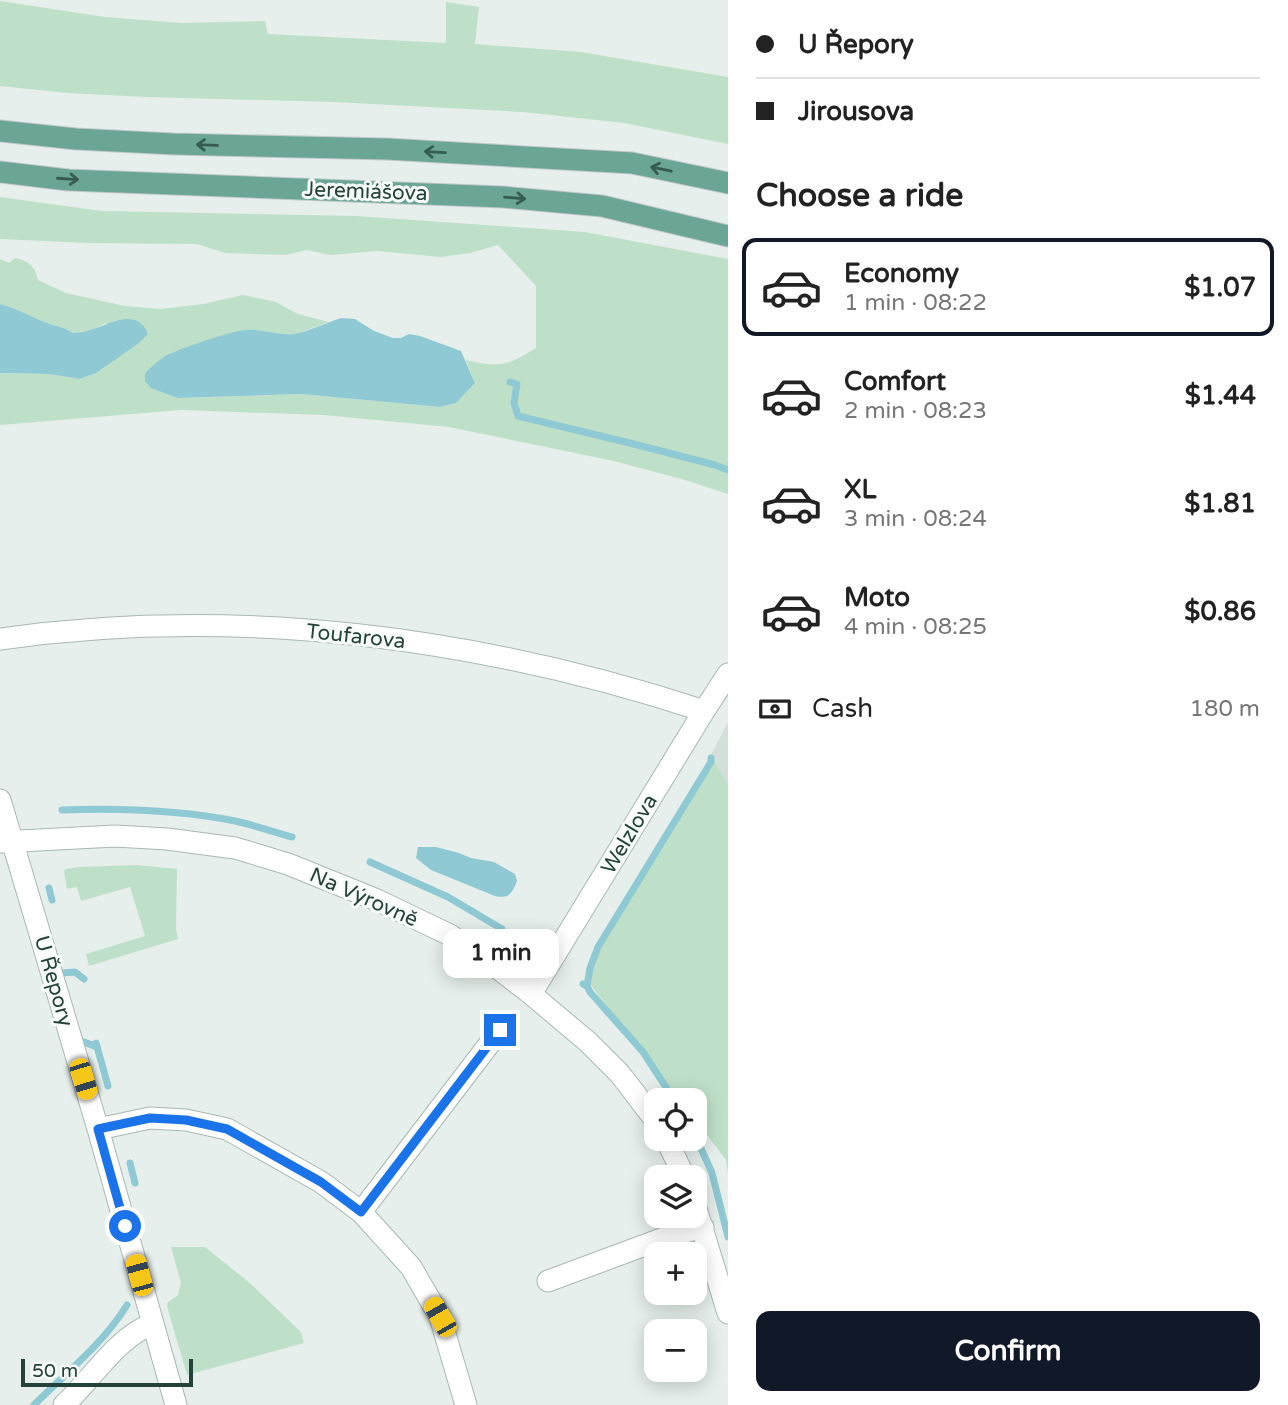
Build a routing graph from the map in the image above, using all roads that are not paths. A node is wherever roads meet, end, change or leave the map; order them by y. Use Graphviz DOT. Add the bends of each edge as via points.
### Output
graph roads {
  1 [pos="0,131"];
  2 [pos="0,172"];
  3 [pos="728,183"];
  4 [pos="728,236"];
  5 [pos="0,639"];
  6 [pos="728,674"];
  7 [pos="704,711"];
  8 [pos="0,800"];
  9 [pos="7,842"];
  10 [pos="531,994"];
  11 [pos="500,1030"];
  12 [pos="644,1105"];
  13 [pos="98,1129"];
  14 [pos="361,1212"];
  15 [pos="699,1228"];
  16 [pos="703,1228"];
  17 [pos="548,1281"];
  18 [pos="728,1313"];
  19 [pos="152,1324"];
  20 [pos="64,1405"];
  21 [pos="176,1405"];
  22 [pos="466,1405"];
  3 -- 1 [label="main road, Jeremiášova, one-way" via="632,163 387,149 118,141"];
  2 -- 4 [label="main road, Jeremiášova, one-way" via="68,180 528,199 602,206"];
  5 -- 7 [label="street, Toufarova" via="95,629 197,626 356,634 578,674"];
  6 -- 7 [label="street, Welzlova"];
  7 -- 10 [label="street, Welzlova"];
  8 -- 9 [label="street, U Řepory"];
  9 -- 10 [label="street, Na Výrovně" via="115,836 235,848 377,900 450,935"];
  9 -- 13 [label="street, U Řepory"];
  10 -- 12 [label="street, Na Výrovně" via="588,1042"];
  11 -- 14 [label="street"];
  13 -- 14 [label="street" via="150,1118 227,1129 321,1182"];
  13 -- 19 [label="street, U Řepory"];
  14 -- 22 [label="street" via="411,1267 440,1317"];
  15 -- 17 [label="street"];
  16 -- 18 [label="street"];
  19 -- 20 [label="street" via="124,1340"];
  19 -- 21 [label="street, U Řepory"];
}
